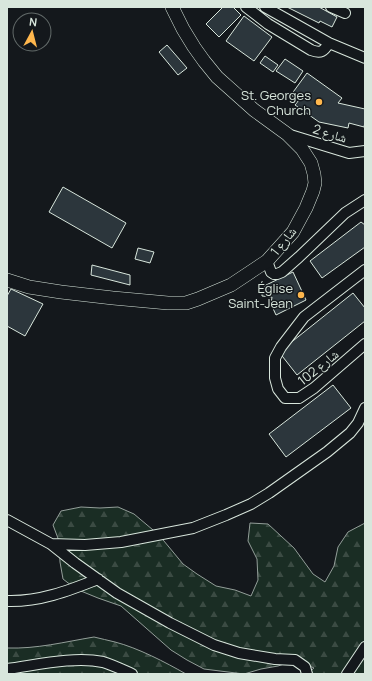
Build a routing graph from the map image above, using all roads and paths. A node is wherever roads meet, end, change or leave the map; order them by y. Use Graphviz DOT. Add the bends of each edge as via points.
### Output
graph roads {
  1 [pos="172,7"];
  2 [pos="246,7"];
  3 [pos="265,7"];
  4 [pos="331,7"];
  5 [pos="345,13"];
  6 [pos="329,43"];
  7 [pos="365,58"];
  8 [pos="287,134"];
  9 [pos="365,151"];
  10 [pos="365,200"];
  11 [pos="267,261"];
  12 [pos="365,270"];
  13 [pos="7,280"];
  14 [pos="365,344"];
  15 [pos="365,408"];
  16 [pos="7,520"];
  17 [pos="51,544"];
  18 [pos="98,579"];
  19 [pos="7,601"];
  20 [pos="365,647"];
  21 [pos="7,669"];
  22 [pos="132,674"];
  23 [pos="307,674"];
  24 [pos="347,674"];
  1 -- 8 [label="street, شارع 1" via="194,47 217,77 254,110"];
  2 -- 6 [label="street" via="268,24 311,50 324,51"];
  3 -- 6 [label="street"];
  4 -- 5 [label="street"];
  6 -- 7 [label="street"];
  8 -- 9 [label="street, شارع 2" via="349,153"];
  8 -- 11 [label="street, شارع 1" via="311,163 315,183 306,208 293,232"];
  10 -- 11 [label="street" via="345,212 282,272 271,272"];
  11 -- 13 [label="street, شارع 1" via="230,286 198,300 186,302 168,303 61,292 29,287"];
  12 -- 14 [label="street, شارع 102" via="304,317 281,347 274,366 278,389 285,398 299,398"];
  15 -- 17 [label="street" via="350,433 327,452 269,493 226,515 193,528 121,542"];
  16 -- 17 [label="street"];
  17 -- 18 [label="street"];
  18 -- 19 [label="street" via="60,594 34,600"];
  18 -- 23 [label="street" via="117,593 170,623 214,644 239,653 295,660 305,667"];
  20 -- 24 [label="street"];
  21 -- 22 [label="street" via="87,660 104,663"];
}
